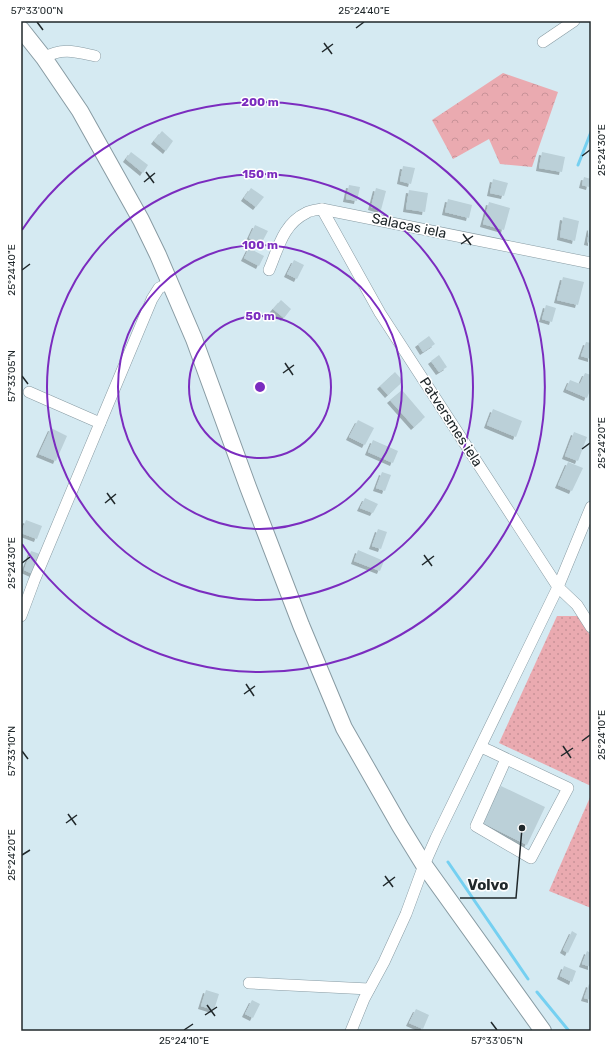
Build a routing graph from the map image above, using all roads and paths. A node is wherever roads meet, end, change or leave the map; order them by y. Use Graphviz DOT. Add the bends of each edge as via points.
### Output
graph roads {
  1 [pos="574,21"];
  2 [pos="21,29"];
  3 [pos="543,42"];
  4 [pos="95,56"];
  5 [pos="44,58"];
  6 [pos="322,208"];
  7 [pos="591,263"];
  8 [pos="269,270"];
  9 [pos="169,283"];
  10 [pos="29,392"];
  11 [pos="100,423"];
  12 [pos="591,508"];
  13 [pos="558,587"];
  14 [pos="21,616"];
  15 [pos="591,627"];
  16 [pos="481,747"];
  17 [pos="506,759"];
  18 [pos="424,865"];
  19 [pos="249,983"];
  20 [pos="369,989"];
  21 [pos="351,1031"];
  22 [pos="543,1031"];
  1 -- 3 [label="street"];
  2 -- 5 [label="highway"];
  4 -- 5 [label="street" via="72,50 52,52"];
  5 -- 9 [label="highway" via="80,111 141,220"];
  6 -- 7 [label="street, Salacas iela"];
  6 -- 8 [label="street" via="307,212 286,230"];
  6 -- 13 [label="street, Patversmes iela" via="380,313"];
  9 -- 11 [label="street" via="159,288 152,299"];
  9 -- 18 [label="highway" via="194,339 306,638 344,728"];
  10 -- 11 [label="street"];
  11 -- 14 [label="street"];
  12 -- 13 [label="street"];
  13 -- 15 [label="street, Patversmes iela" via="577,605"];
  13 -- 16 [label="street"];
  16 -- 17 [label="street"];
  16 -- 18 [label="street"];
  17 -- 17 [label="street" via="568,788 531,858 476,826"];
  18 -- 20 [label="street" via="406,914"];
  18 -- 22 [label="highway"];
  19 -- 20 [label="street"];
  20 -- 21 [label="street"];
}
